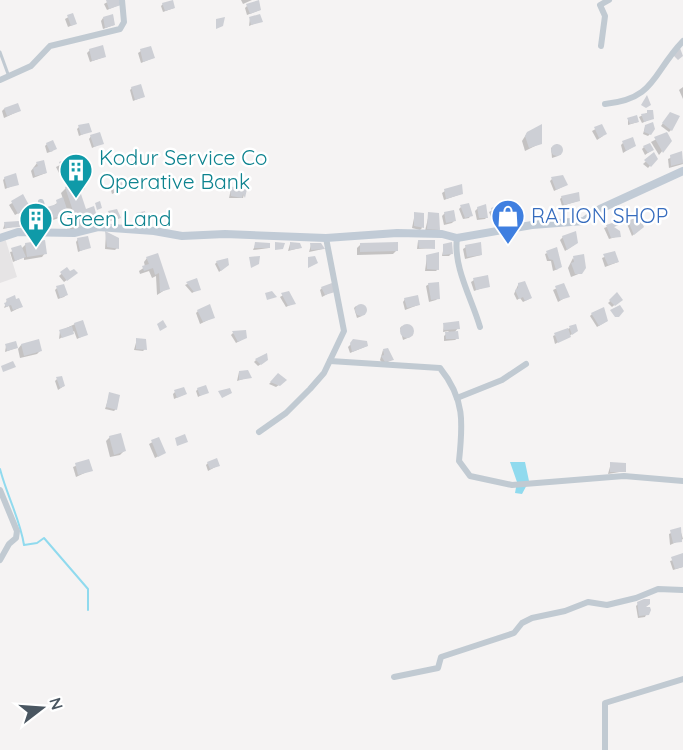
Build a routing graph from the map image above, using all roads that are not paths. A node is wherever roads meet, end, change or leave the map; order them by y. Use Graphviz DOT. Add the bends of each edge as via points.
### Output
graph roads {
  1 [pos="122,0"];
  2 [pos="609,0"];
  3 [pos="598,3"];
  4 [pos="683,41"];
  5 [pos="601,45"];
  6 [pos="0,52"];
  7 [pos="8,74"];
  8 [pos="0,80"];
  9 [pos="605,104"];
  10 [pos="683,171"];
  11 [pos="41,202"];
  12 [pos="46,233"];
  13 [pos="0,238"];
  14 [pos="326,238"];
  15 [pos="457,238"];
  16 [pos="480,327"];
  17 [pos="330,361"];
  18 [pos="526,364"];
  19 [pos="457,398"];
  20 [pos="259,432"];
  21 [pos="683,481"];
  22 [pos="0,490"];
  23 [pos="0,560"];
  24 [pos="683,590"];
  25 [pos="394,677"];
  26 [pos="683,679"];
  27 [pos="605,750"];
  1 -- 7 [label="street" via="124,22 120,29 50,46 31,66"];
  2 -- 3 [label="street"];
  3 -- 5 [label="street" via="605,16"];
  4 -- 9 [label="street" via="666,58 643,94"];
  6 -- 7 [label="lane"];
  7 -- 8 [label="street"];
  10 -- 15 [label="street" via="600,209 584,221"];
  11 -- 12 [label="street"];
  12 -- 13 [label="street" via="18,232"];
  12 -- 14 [label="street" via="74,233 98,227 182,236"];
  14 -- 15 [label="street" via="397,233"];
  14 -- 17 [label="street" via="344,332"];
  15 -- 16 [label="street" via="462,273"];
  17 -- 19 [label="street" via="440,368"];
  17 -- 20 [label="street" via="294,405"];
  18 -- 19 [label="street" via="502,380"];
  19 -- 21 [label="street" via="463,418 459,461 471,476 512,485 624,476"];
  22 -- 23 [label="street" via="17,531"];
  24 -- 25 [label="street" via="658,589 617,603 588,602 532,618 514,633 441,657 438,668"];
  26 -- 27 [label="street" via="605,703"];
}
